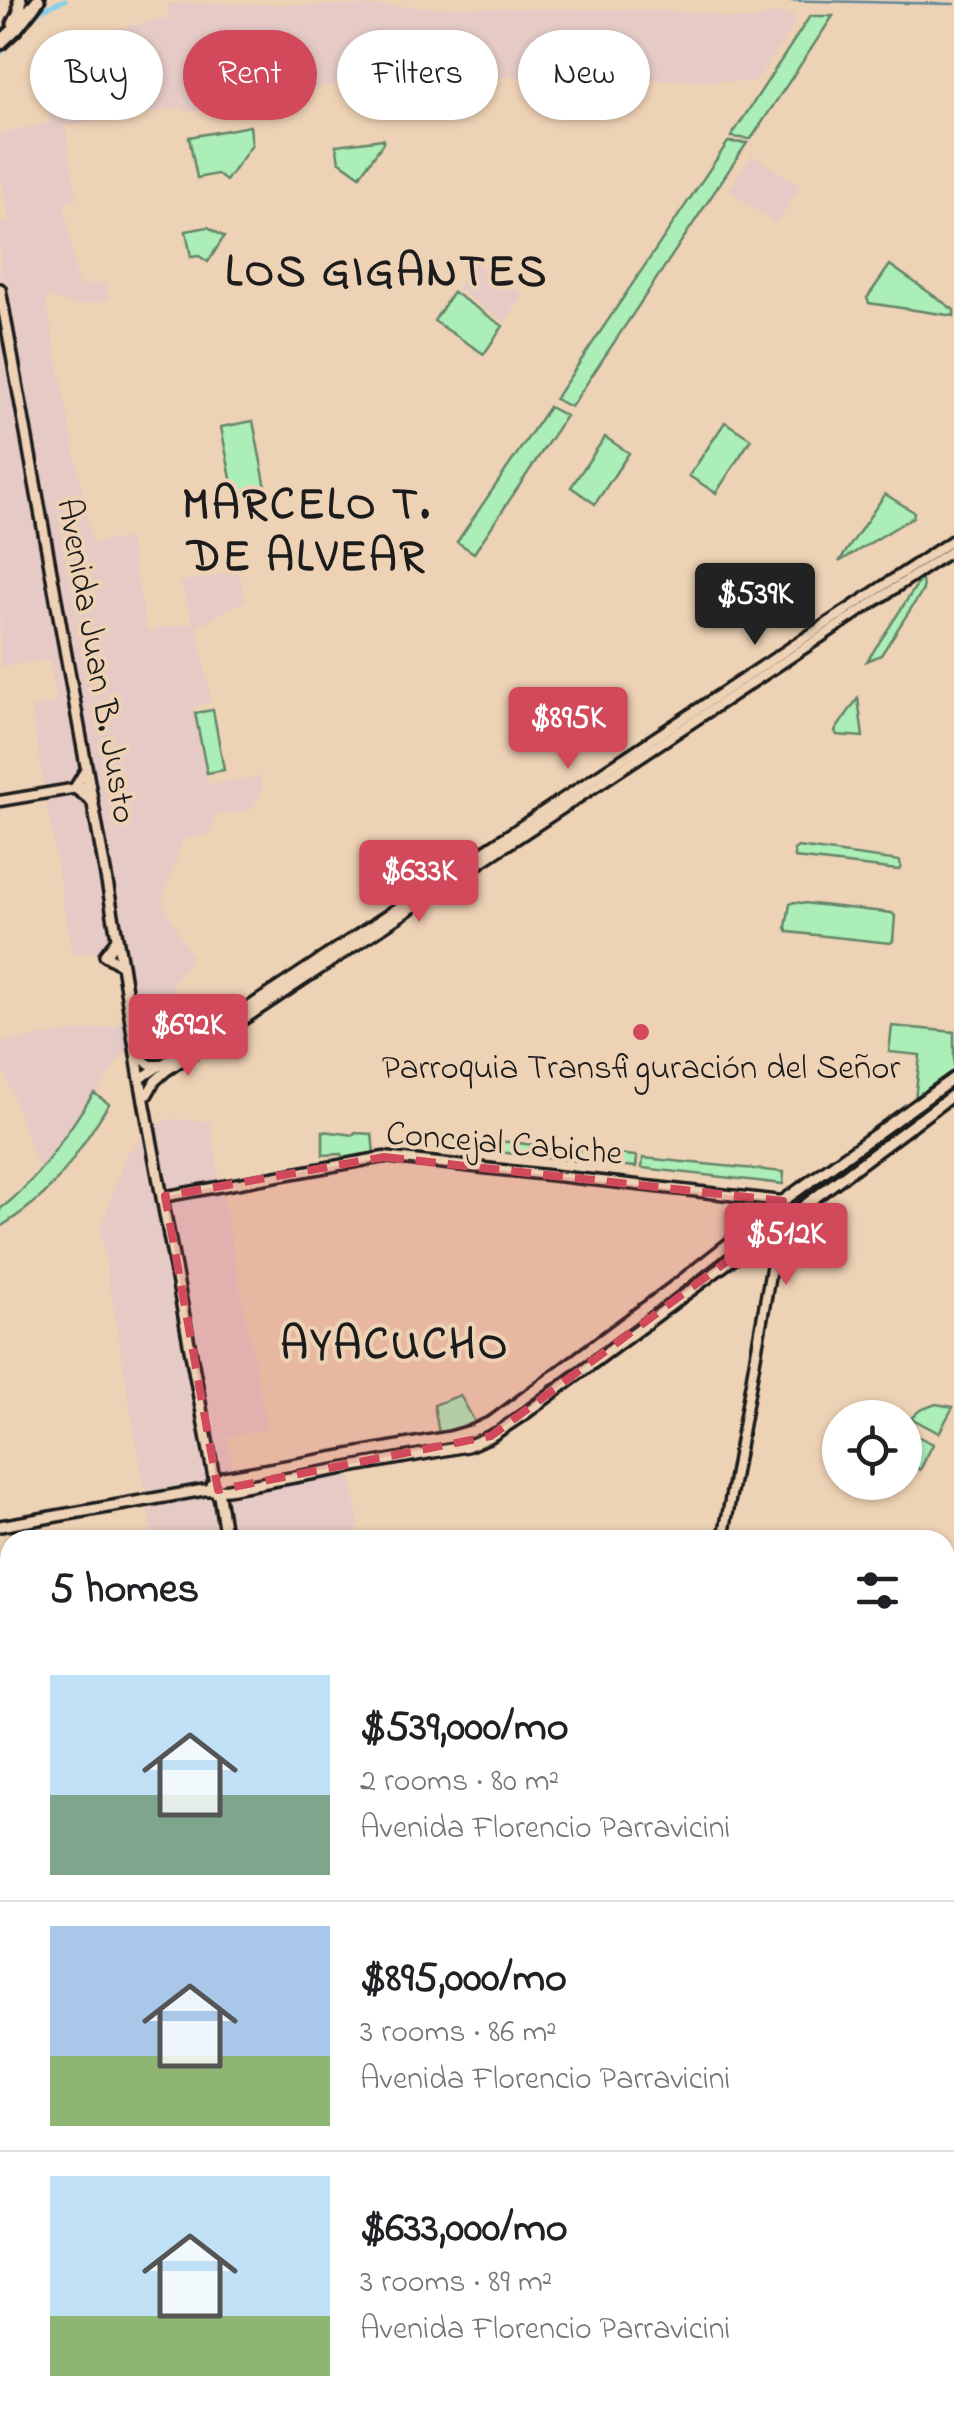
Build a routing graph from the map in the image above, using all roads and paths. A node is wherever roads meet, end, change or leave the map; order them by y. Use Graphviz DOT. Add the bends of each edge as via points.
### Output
graph roads {
  1 [pos="20,0"];
  2 [pos="38,0"];
  3 [pos="0,34"];
  4 [pos="0,43"];
  5 [pos="0,289"];
  6 [pos="954,539"];
  7 [pos="954,549"];
  8 [pos="86,770"];
  9 [pos="89,786"];
  10 [pos="74,788"];
  11 [pos="0,800"];
  12 [pos="92,801"];
  13 [pos="117,940"];
  14 [pos="122,965"];
  15 [pos="136,1044"];
  16 [pos="140,1058"];
  17 [pos="162,1065"];
  18 [pos="142,1078"];
  19 [pos="954,1078"];
  20 [pos="954,1094"];
  21 [pos="147,1096"];
  22 [pos="163,1196"];
  23 [pos="811,1200"];
  24 [pos="783,1201"];
  25 [pos="780,1222"];
  26 [pos="214,1488"];
  27 [pos="0,1526"];
  28 [pos="224,1530"];
  29 [pos="725,1530"];
  1 -- 3 [label="highway" via="16,21"];
  2 -- 4 [label="highway"];
  5 -- 8 [label="main road, Avenida Juan B. Justo" via="60,653"];
  6 -- 17 [label="main road"];
  7 -- 21 [label="main road" via="265,1004 162,1074"];
  8 -- 9 [label="main road, Avenida Juan B. Justo"];
  8 -- 10 [label="main road"];
  9 -- 10 [label="main road"];
  9 -- 12 [label="main road, Avenida Juan B. Justo"];
  10 -- 11 [label="main road"];
  10 -- 12 [label="main road"];
  12 -- 13 [label="main road, Avenida Juan B. Justo"];
  13 -- 14 [label="main road, Avenida Juan B. Justo"];
  13 -- 14 [label="main road" via="105,955"];
  14 -- 15 [label="main road, Avenida Juan B. Justo"];
  15 -- 16 [label="main road, Avenida Juan B. Justo"];
  15 -- 18 [label="main road, Avenida Juan B. Justo"];
  16 -- 17 [label="main road"];
  16 -- 18 [label="main road, Avenida Juan B. Justo"];
  17 -- 18 [label="main road"];
  18 -- 21 [label="main road, Avenida Juan B. Justo"];
  18 -- 22 [label="main road, Avenida Juan B. Justo"];
  19 -- 24 [label="main road"];
  20 -- 23 [label="main road"];
  21 -- 22 [label="main road, Avenida Juan B. Justo"];
  22 -- 24 [label="main road, Concejal Cabiche" via="387,1157"];
  22 -- 26 [label="main road, Avenida Juan B. Justo"];
  23 -- 24 [label="main road"];
  23 -- 25 [label="main road"];
  24 -- 25 [label="main road"];
  24 -- 26 [label="main road" via="483,1426 224,1478"];
  25 -- 26 [label="main road" via="484,1439"];
  25 -- 29 [label="main road"];
  26 -- 27 [label="main road"];
  26 -- 28 [label="main road, Avenida Juan B. Justo"];
}
